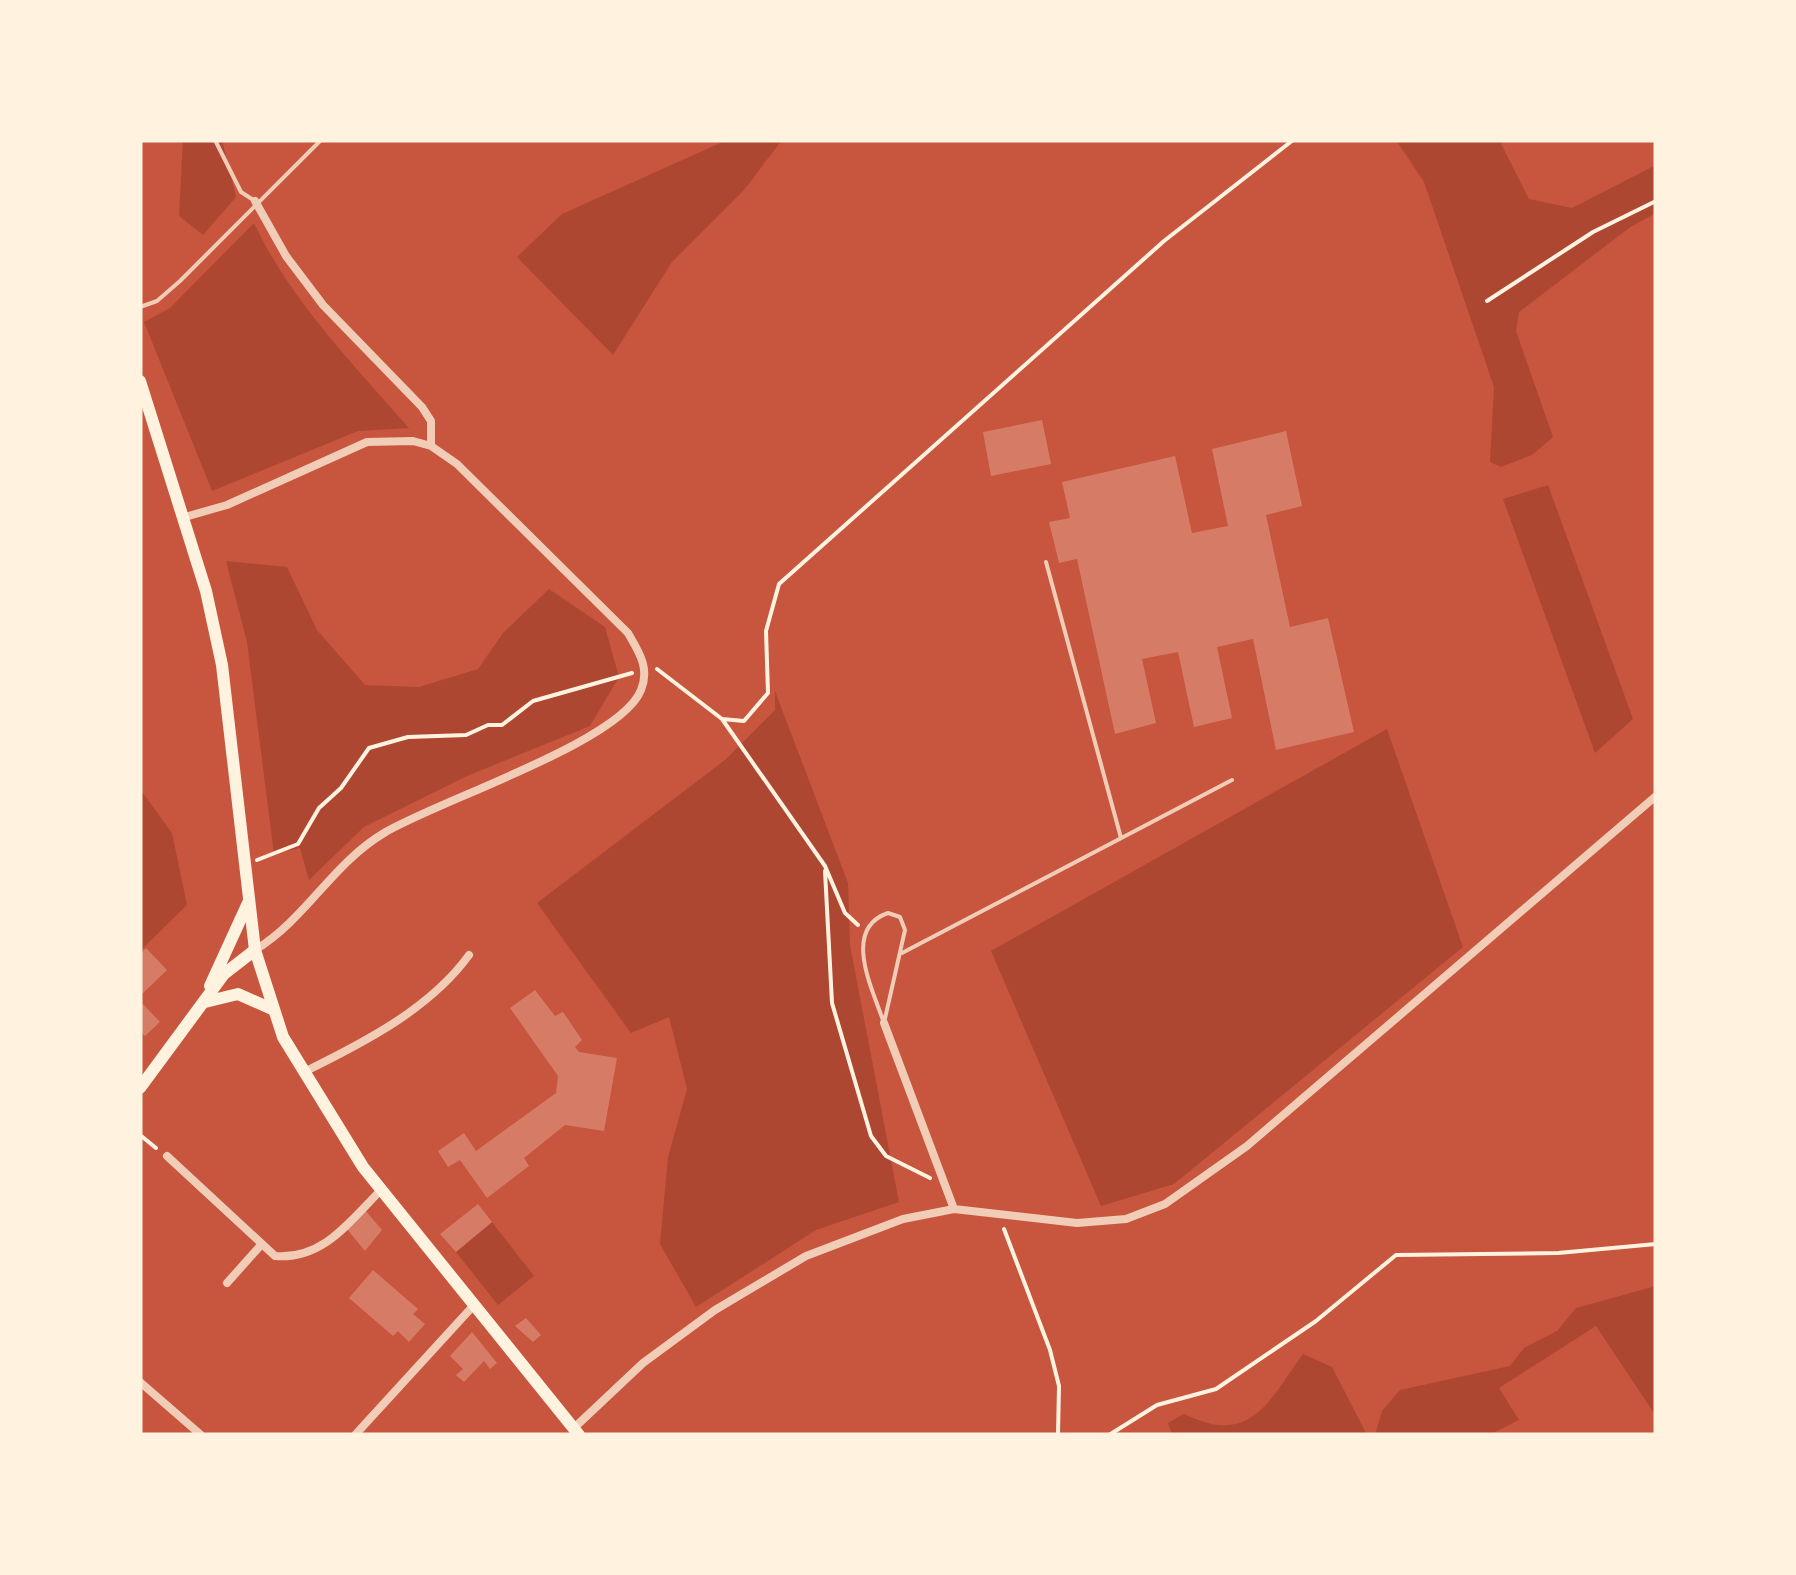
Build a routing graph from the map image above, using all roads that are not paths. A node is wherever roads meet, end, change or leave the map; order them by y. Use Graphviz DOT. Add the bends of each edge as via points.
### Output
graph roads {
  1 [pos="216,140"];
  2 [pos="320,140"];
  3 [pos="255,201"];
  4 [pos="140,307"];
  5 [pos="140,381"];
  6 [pos="432,446"];
  7 [pos="185,517"];
  8 [pos="1046,562"];
  9 [pos="1232,780"];
  10 [pos="1656,796"];
  11 [pos="1121,838"];
  12 [pos="248,903"];
  13 [pos="256,950"];
  14 [pos="902,952"];
  15 [pos="470,954"];
  16 [pos="204,999"];
  17 [pos="272,1009"];
  18 [pos="884,1023"];
  19 [pos="302,1073"];
  20 [pos="140,1088"];
  21 [pos="167,1156"];
  22 [pos="381,1190"];
  23 [pos="954,1209"];
  24 [pos="261,1246"];
  25 [pos="227,1284"];
  26 [pos="474,1305"];
  27 [pos="140,1382"];
  28 [pos="576,1432"];
  29 [pos="201,1435"];
  30 [pos="355,1435"];
  1 -- 3 [label="lane" via="241,192"];
  2 -- 3 [label="lane"];
  3 -- 4 [label="lane" via="180,281"];
  3 -- 6 [label="street" via="323,306 422,407"];
  5 -- 7 [label="main road"];
  6 -- 7 [label="street" via="367,442"];
  6 -- 13 [label="street" via="628,633 645,664 643,687 620,715 587,738 383,833 339,869 288,929"];
  7 -- 12 [label="main road" via="222,665"];
  8 -- 11 [label="lane"];
  9 -- 11 [label="lane"];
  10 -- 23 [label="street" via="1247,1146 1165,1204 1126,1219 1076,1223"];
  11 -- 14 [label="lane"];
  12 -- 13 [label="main road"];
  12 -- 16 [label="main road"];
  13 -- 16 [label="main road"];
  13 -- 17 [label="main road"];
  14 -- 18 [label="lane"];
  14 -- 18 [label="lane" via="900,917 873,918 863,960"];
  15 -- 19 [label="street" via="452,979 386,1027"];
  16 -- 17 [label="main road" via="238,994"];
  16 -- 20 [label="main road"];
  17 -- 19 [label="main road"];
  18 -- 23 [label="street"];
  19 -- 22 [label="main road"];
  21 -- 24 [label="street"];
  22 -- 24 [label="street" via="312,1252 274,1256"];
  22 -- 26 [label="main road"];
  23 -- 28 [label="street" via="903,1219 806,1256 714,1310 643,1362"];
  24 -- 25 [label="street"];
  26 -- 28 [label="main road"];
  26 -- 30 [label="street"];
  27 -- 29 [label="street"];
}
